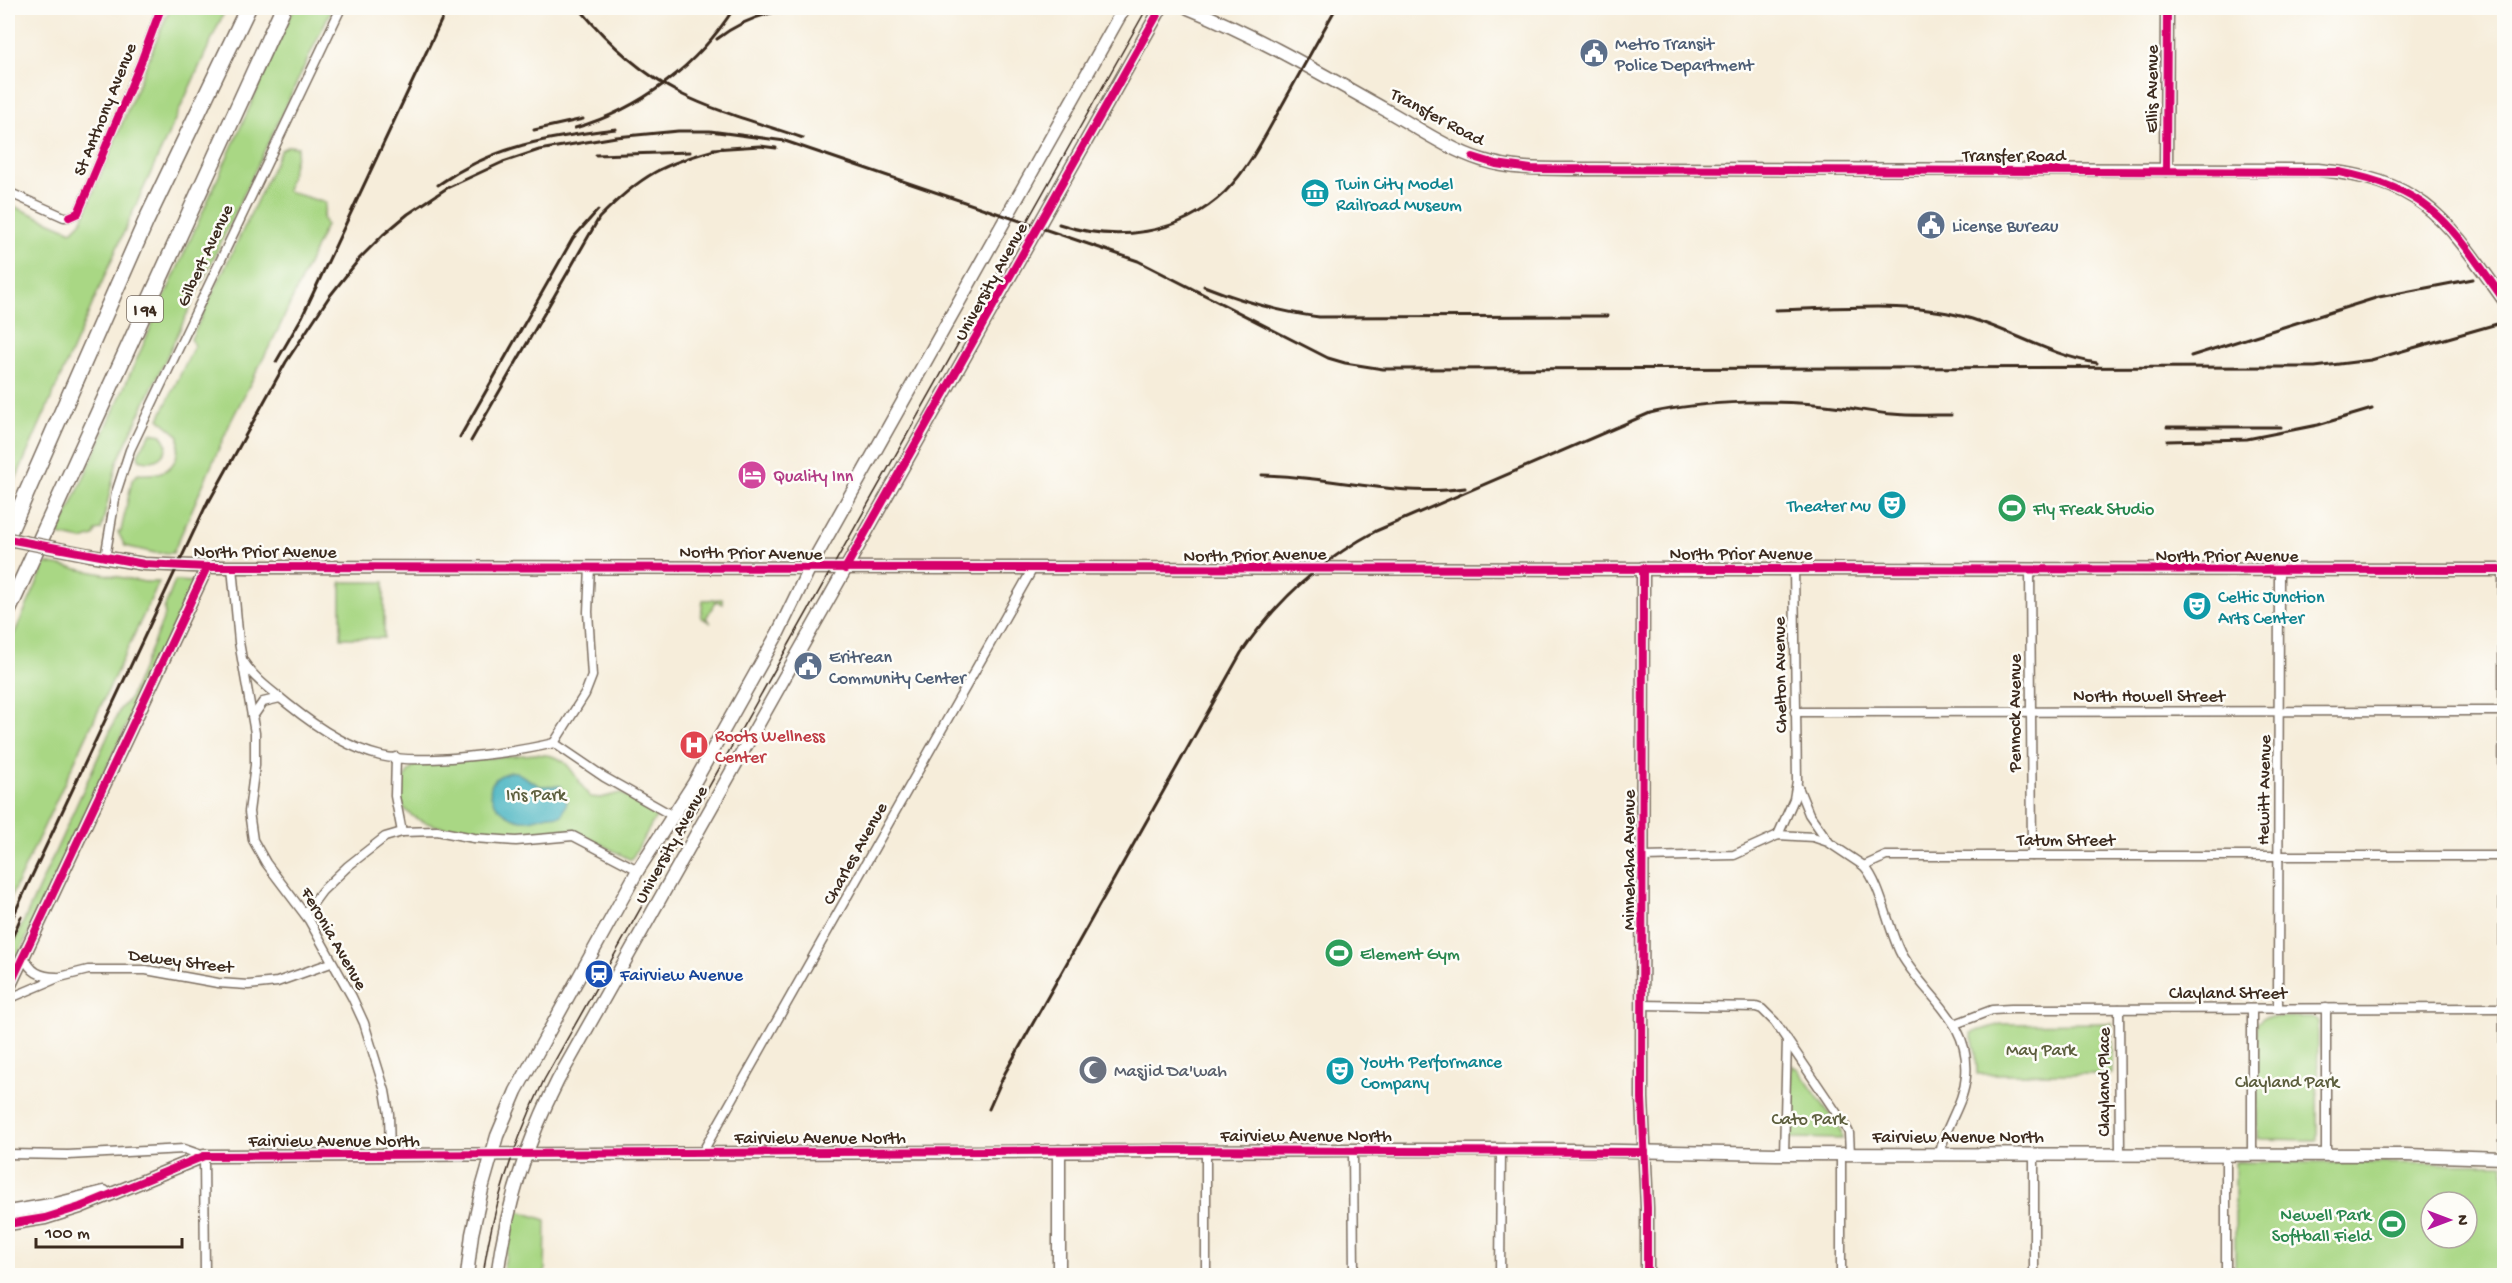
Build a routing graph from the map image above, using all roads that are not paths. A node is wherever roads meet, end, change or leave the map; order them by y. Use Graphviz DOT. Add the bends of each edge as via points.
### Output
graph roads {
  1 [pos="161,8"];
  2 [pos="248,8"];
  3 [pos="283,8"];
  4 [pos="341,8"];
  5 [pos="1124,8"];
  6 [pos="1161,8"];
  7 [pos="1188,8"];
  8 [pos="2166,8"];
  9 [pos="2166,170"];
  10 [pos="8,192"];
  11 [pos="2505,300"];
  12 [pos="8,537"];
  13 [pos="105,558"];
  14 [pos="590,566"];
  15 [pos="207,567"];
  16 [pos="232,567"];
  17 [pos="810,567"];
  18 [pos="1033,568"];
  19 [pos="1643,568"];
  20 [pos="1794,568"];
  21 [pos="845,569"];
  22 [pos="2030,569"];
  23 [pos="2279,570"];
  24 [pos="2504,571"];
  25 [pos="8,612"];
  26 [pos="241,657"];
  27 [pos="280,698"];
  28 [pos="2280,711"];
  29 [pos="2502,711"];
  30 [pos="1795,712"];
  31 [pos="2030,712"];
  32 [pos="254,716"];
  33 [pos="554,743"];
  34 [pos="396,757"];
  35 [pos="1797,781"];
  36 [pos="673,816"];
  37 [pos="402,832"];
  38 [pos="1778,836"];
  39 [pos="1828,842"];
  40 [pos="2279,855"];
  41 [pos="2032,856"];
  42 [pos="2503,856"];
  43 [pos="1643,857"];
  44 [pos="1864,866"];
  45 [pos="638,870"];
  46 [pos="305,914"];
  47 [pos="24,956"];
  48 [pos="332,963"];
  49 [pos="60,977"];
  50 [pos="8,990"];
  51 [pos="8,999"];
  52 [pos="1643,1005"];
  53 [pos="2326,1008"];
  54 [pos="2504,1008"];
  55 [pos="2119,1009"];
  56 [pos="2252,1009"];
  57 [pos="2278,1010"];
  58 [pos="1955,1024"];
  59 [pos="1787,1039"];
  60 [pos="1206,1150"];
  61 [pos="1353,1150"];
  62 [pos="1501,1150"];
  63 [pos="1059,1151"];
  64 [pos="1645,1152"];
  65 [pos="702,1153"];
  66 [pos="8,1154"];
  67 [pos="492,1154"];
  68 [pos="1784,1154"];
  69 [pos="1846,1154"];
  70 [pos="1940,1154"];
  71 [pos="2034,1154"];
  72 [pos="2120,1154"];
  73 [pos="2226,1154"];
  74 [pos="2252,1154"];
  75 [pos="390,1155"];
  76 [pos="526,1155"];
  77 [pos="2326,1155"];
  78 [pos="204,1156"];
  79 [pos="2504,1158"];
  80 [pos="123,1188"];
  81 [pos="8,1212"];
  82 [pos="8,1224"];
  83 [pos="205,1275"];
  84 [pos="467,1275"];
  85 [pos="497,1275"];
  86 [pos="1059,1275"];
  87 [pos="1206,1275"];
  88 [pos="1354,1275"];
  89 [pos="1500,1275"];
  90 [pos="1647,1275"];
  91 [pos="1841,1275"];
  92 [pos="2034,1275"];
  93 [pos="2226,1275"];
  1 -- 10 [label="street, St Anthony Avenue" via="78,213 69,217"];
  2 -- 12 [label="highway, I 94" via="146,220"];
  3 -- 25 [label="highway, I 94"];
  4 -- 13 [label="street, Gilbert Avenue" via="125,463"];
  5 -- 17 [label="street, University Avenue"];
  6 -- 21 [label="street, University Avenue"];
  7 -- 9 [label="street, Transfer Road" via="1293,57 1453,147 1484,161 1514,167"];
  8 -- 9 [label="street, Ellis Avenue"];
  9 -- 11 [label="street, Transfer Road" via="2318,170 2381,182 2420,200 2440,216"];
  12 -- 13 [label="street, North Prior Avenue, bridge"];
  13 -- 15 [label="street, North Prior Avenue"];
  14 -- 16 [label="street, North Prior Avenue"];
  14 -- 17 [label="street, North Prior Avenue"];
  14 -- 33 [label="street" via="592,676"];
  15 -- 16 [label="street, North Prior Avenue"];
  15 -- 47 [label="street"];
  16 -- 26 [label="street, Feronia Avenue"];
  17 -- 21 [label="street, North Prior Avenue"];
  17 -- 36 [label="street, University Avenue" via="778,633"];
  18 -- 19 [label="street, North Prior Avenue"];
  18 -- 21 [label="street, North Prior Avenue"];
  18 -- 65 [label="street, Charles Avenue"];
  19 -- 20 [label="street, North Prior Avenue"];
  19 -- 43 [label="street, Minnehaha Avenue"];
  20 -- 22 [label="street, North Prior Avenue"];
  20 -- 30 [label="street, Chelton Avenue"];
  21 -- 76 [label="street, University Avenue" via="558,1080"];
  22 -- 23 [label="street, North Prior Avenue"];
  22 -- 31 [label="street, Pennock Avenue"];
  23 -- 24 [label="street, North Prior Avenue"];
  23 -- 28 [label="street, Hewitt Avenue"];
  24 -- 29 [label="street"];
  26 -- 27 [label="street" via="258,680"];
  26 -- 32 [label="street, Feronia Avenue"];
  27 -- 32 [label="street" via="263,702"];
  27 -- 34 [label="street" via="333,735 373,753"];
  28 -- 29 [label="street, North Howell Street"];
  28 -- 31 [label="street, North Howell Street"];
  28 -- 40 [label="street, Hewitt Avenue"];
  29 -- 42 [label="street"];
  30 -- 31 [label="street, North Howell Street"];
  30 -- 35 [label="street, Chelton Avenue"];
  31 -- 41 [label="street, Pennock Avenue"];
  32 -- 46 [label="street, Feronia Avenue" via="256,747 249,812 253,840"];
  33 -- 34 [label="street" via="448,758"];
  33 -- 36 [label="street"];
  34 -- 37 [label="street" via="394,796"];
  35 -- 38 [label="street, Chelton Avenue" via="1794,800"];
  35 -- 39 [label="street, Chelton Avenue" via="1809,814"];
  36 -- 45 [label="street, University Avenue"];
  37 -- 45 [label="street" via="437,831 516,841 573,836"];
  37 -- 46 [label="street" via="385,837 340,873"];
  38 -- 39 [label="street" via="1813,837"];
  38 -- 43 [label="street" via="1734,855"];
  39 -- 44 [label="street"];
  40 -- 41 [label="street, Tatum Street"];
  40 -- 42 [label="street, Tatum Street"];
  40 -- 57 [label="street, Hewitt Avenue"];
  41 -- 44 [label="street, Tatum Street" via="1886,856"];
  42 -- 54 [label="street"];
  43 -- 52 [label="street, Minnehaha Avenue"];
  44 -- 58 [label="street" via="1902,955"];
  45 -- 67 [label="street, University Avenue" via="524,1076"];
  46 -- 48 [label="street, Feronia Avenue"];
  47 -- 49 [label="street, Dewey Street" via="37,974"];
  47 -- 50 [label="street"];
  48 -- 49 [label="street, Dewey Street" via="277,982 248,985 134,969 88,970"];
  48 -- 75 [label="street, Feronia Avenue" via="352,997 375,1055 389,1114"];
  49 -- 51 [label="street, Dewey Street"];
  52 -- 59 [label="street" via="1756,1006 1770,1015"];
  52 -- 64 [label="street, Minnehaha Avenue"];
  53 -- 54 [label="street, Clayland Street"];
  53 -- 57 [label="street, Clayland Street"];
  53 -- 77 [label="street"];
  54 -- 79 [label="street"];
  55 -- 56 [label="street, Clayland Street"];
  55 -- 58 [label="street, Clayland Street" via="2011,1009"];
  55 -- 72 [label="street, Clayland Place"];
  56 -- 57 [label="street, Clayland Street"];
  56 -- 74 [label="street"];
  58 -- 70 [label="street" via="1963,1046 1966,1076 1957,1110 1941,1140"];
  59 -- 68 [label="street"];
  59 -- 69 [label="street" via="1846,1126"];
  60 -- 61 [label="street, Fairview Avenue North"];
  60 -- 63 [label="street, Fairview Avenue North"];
  60 -- 87 [label="street"];
  61 -- 62 [label="street, Fairview Avenue North"];
  61 -- 88 [label="street"];
  62 -- 64 [label="street, Fairview Avenue North"];
  62 -- 89 [label="street"];
  63 -- 65 [label="street, Fairview Avenue North"];
  63 -- 86 [label="street"];
  64 -- 68 [label="street, Fairview Avenue North"];
  64 -- 90 [label="street, Minnehaha Avenue"];
  65 -- 76 [label="street, Fairview Avenue North"];
  66 -- 78 [label="street" via="184,1149"];
  67 -- 75 [label="street, Fairview Avenue North"];
  67 -- 76 [label="street, Fairview Avenue North"];
  67 -- 84 [label="street, University Avenue" via="475,1219"];
  68 -- 69 [label="street, Fairview Avenue North"];
  69 -- 70 [label="street, Fairview Avenue North"];
  69 -- 91 [label="street"];
  70 -- 71 [label="street, Fairview Avenue North"];
  71 -- 72 [label="street, Fairview Avenue North"];
  71 -- 92 [label="street"];
  72 -- 73 [label="street, Fairview Avenue North"];
  73 -- 74 [label="street, Fairview Avenue North"];
  73 -- 93 [label="street"];
  74 -- 77 [label="street, Fairview Avenue North"];
  75 -- 78 [label="street, Fairview Avenue North"];
  76 -- 85 [label="street, University Avenue" via="511,1203"];
  77 -- 79 [label="street, Fairview Avenue North"];
  78 -- 80 [label="street, Fairview Avenue North"];
  78 -- 83 [label="street"];
  80 -- 81 [label="street, Fairview Avenue North"];
  80 -- 82 [label="street, Fairview Avenue North" via="68,1212"];
}
